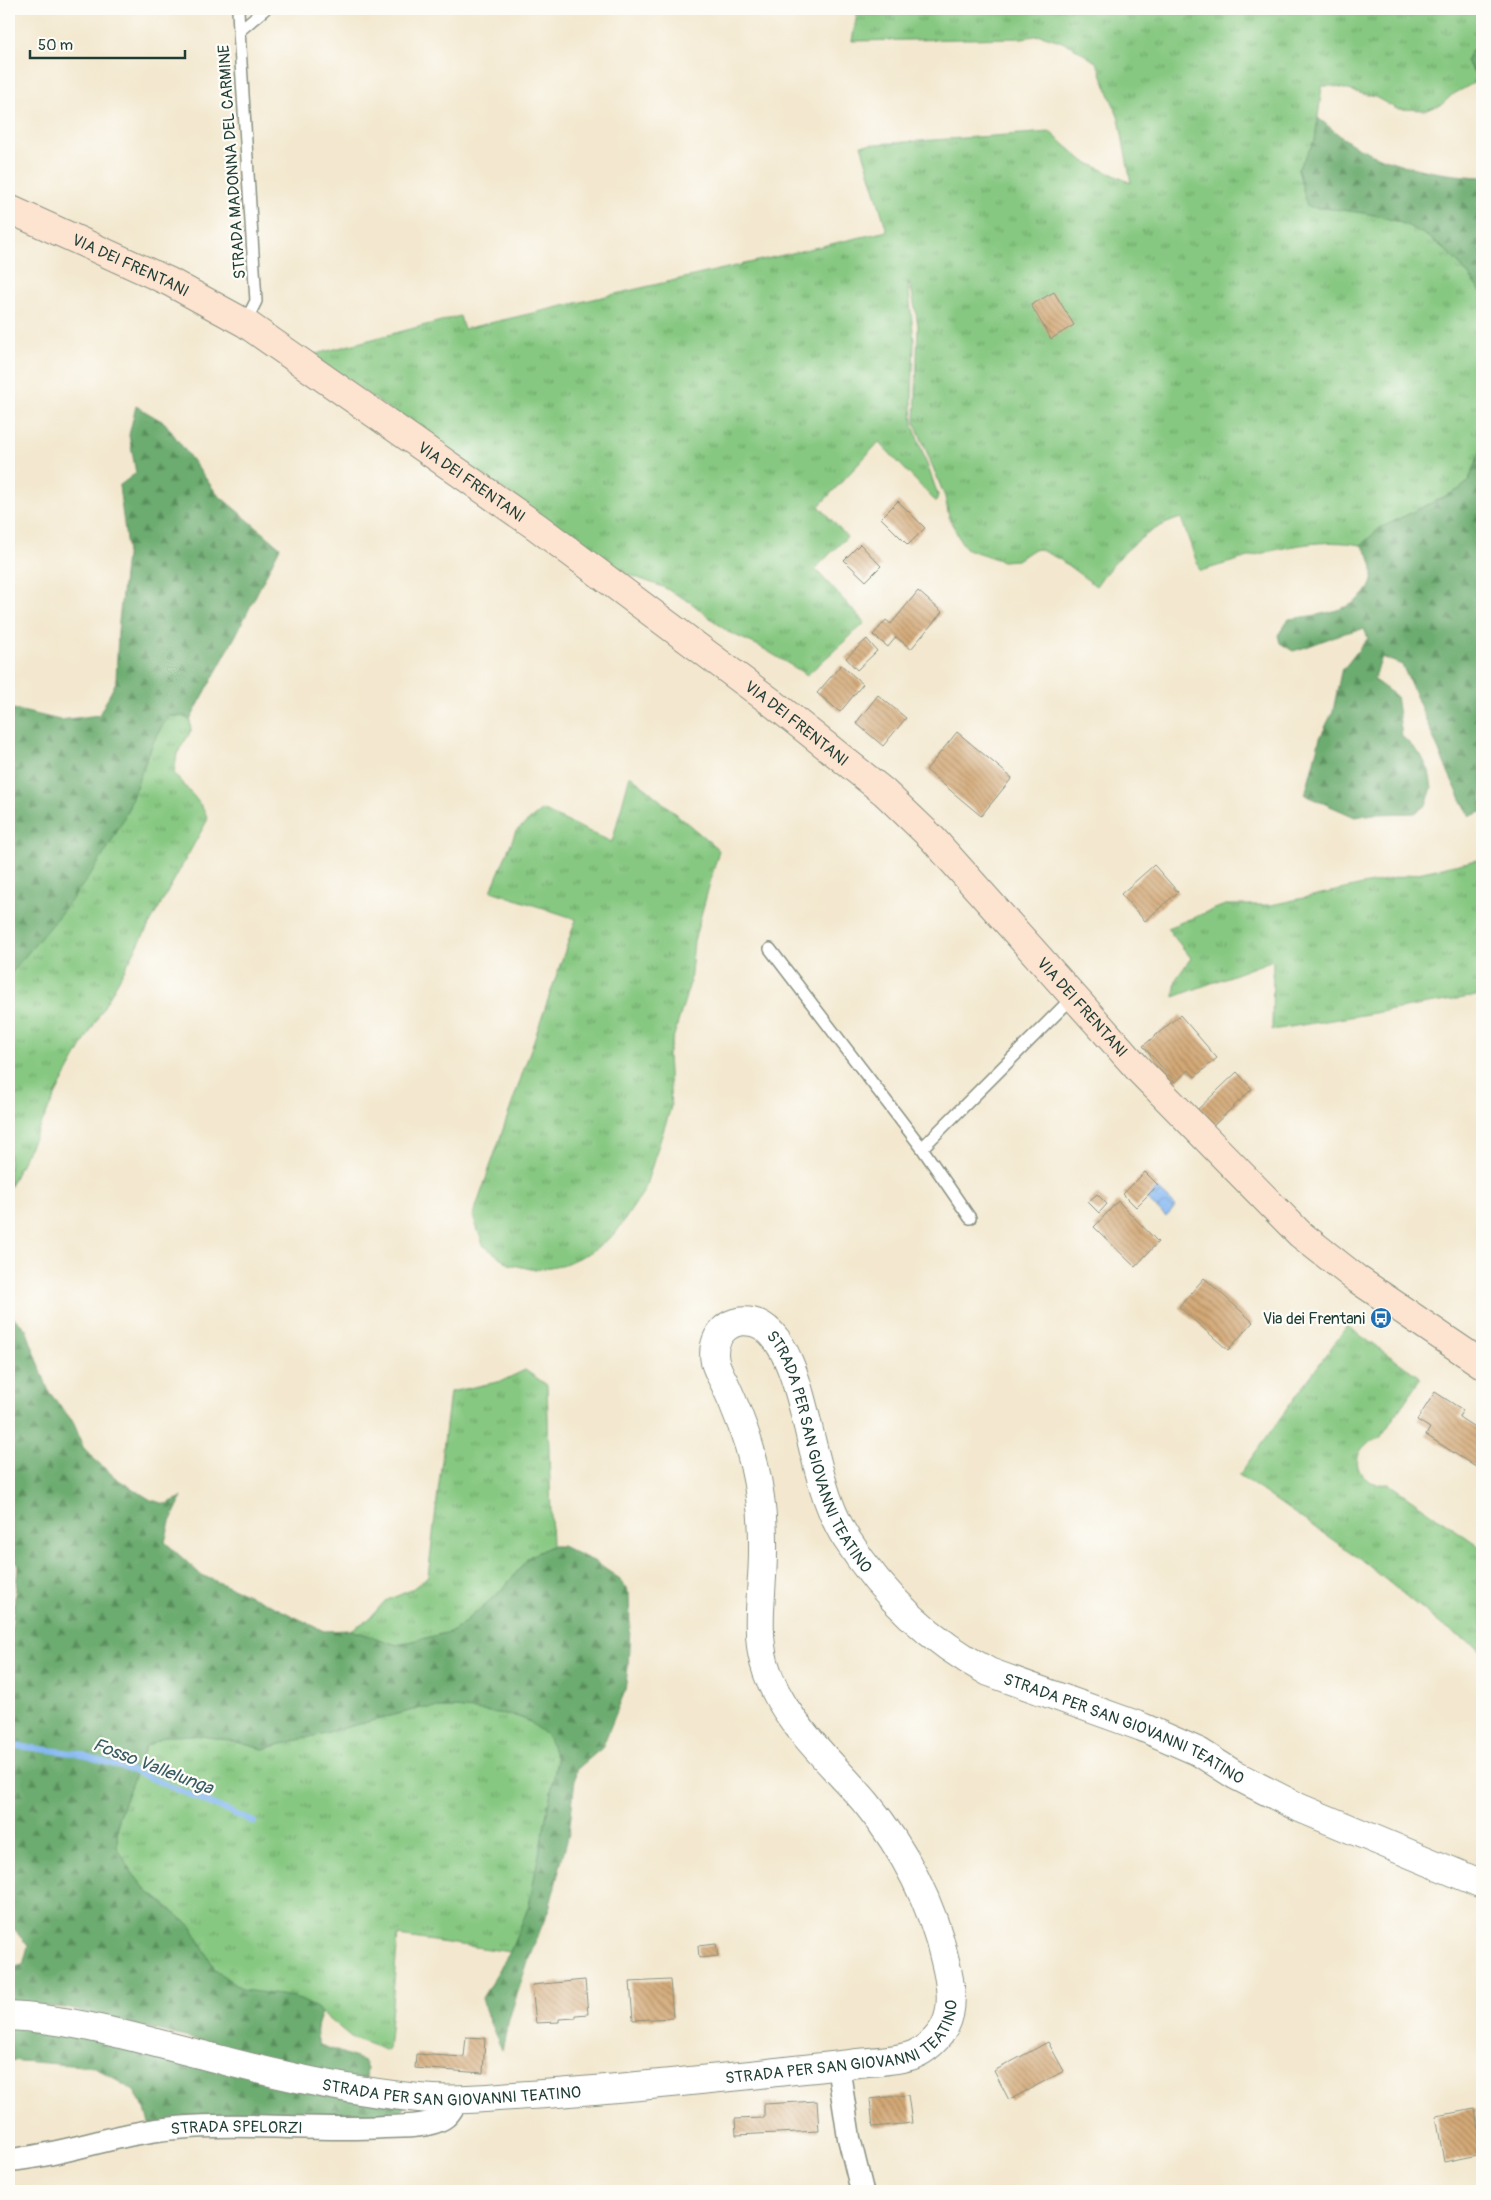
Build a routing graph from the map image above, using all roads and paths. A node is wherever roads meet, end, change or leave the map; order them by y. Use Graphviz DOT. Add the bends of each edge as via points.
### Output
graph roads {
  1 [pos="238,9"];
  2 [pos="265,9"];
  3 [pos="239,31"];
  4 [pos="9,209"];
  5 [pos="245,323"];
  6 [pos="770,949"];
  7 [pos="1073,997"];
  8 [pos="922,1148"];
  9 [pos="970,1218"];
  10 [pos="1482,1364"];
  11 [pos="1482,1884"];
  12 [pos="9,2016"];
  13 [pos="838,2066"];
  14 [pos="456,2100"];
  15 [pos="9,2160"];
  16 [pos="862,2191"];
  1 -- 3 [label="lane"];
  2 -- 3 [label="lane, STRADA MADONNA DEL CARMINE"];
  3 -- 5 [label="lane, STRADA MADONNA DEL CARMINE" via="256,301"];
  4 -- 5 [label="main road, VIA DEI FRENTANI" via="170,282"];
  5 -- 7 [label="main road, VIA DEI FRENTANI" via="545,532 846,760 933,839"];
  6 -- 8 [label="lane"];
  7 -- 8 [label="lane"];
  7 -- 10 [label="main road, VIA DEI FRENTANI" via="1140,1072 1300,1234 1357,1279"];
  8 -- 9 [label="lane"];
  11 -- 13 [label="street, STRADA PER SAN GIOVANNI TEATINO" via="1300,1808 1235,1775 1199,1752 1142,1727 989,1672 928,1633 892,1598 845,1538 825,1492 800,1395 783,1349 763,1325 741,1321 721,1331 714,1360 744,1425 758,1482 763,1550 761,1646 765,1665 792,1717 871,1809 910,1870 936,1925 950,1983 951,1999 945,2027 927,2047 916,2054 892,2060"];
  12 -- 14 [label="street, STRADA PER SAN GIOVANNI TEATINO" via="77,2023 343,2087"];
  13 -- 14 [label="street, STRADA PER SAN GIOVANNI TEATINO" via="667,2084"];
  13 -- 16 [label="street" via="849,2138"];
  14 -- 15 [label="street, STRADA SPELORZI" via="448,2115 415,2126 338,2130 251,2126 173,2128"];
}
